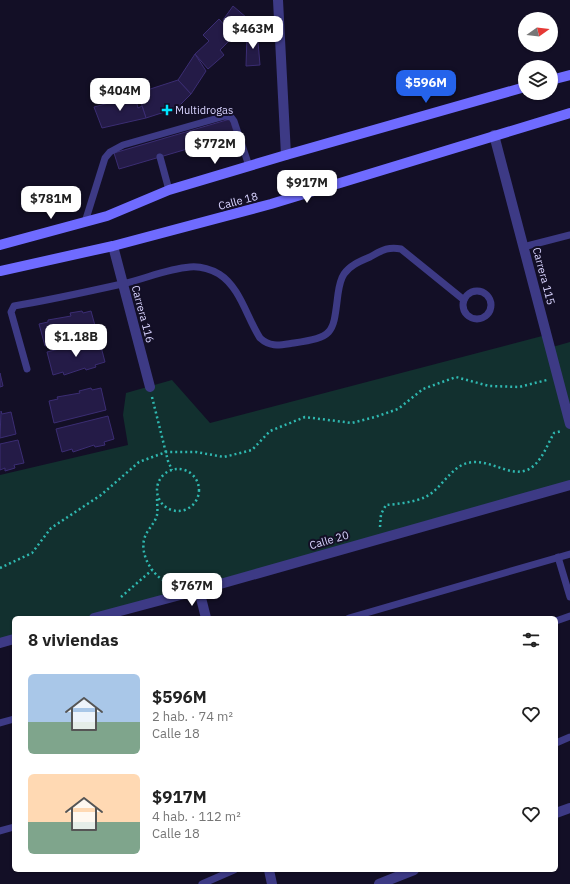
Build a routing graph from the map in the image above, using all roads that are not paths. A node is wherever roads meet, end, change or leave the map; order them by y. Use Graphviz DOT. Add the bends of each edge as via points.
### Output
graph roads {
  1 [pos="278,0"];
  2 [pos="570,75"];
  3 [pos="558,78"];
  4 [pos="518,90"];
  5 [pos="570,113"];
  6 [pos="494,135"];
  7 [pos="286,155"];
  8 [pos="160,157"];
  9 [pos="249,166"];
  10 [pos="169,190"];
  11 [pos="85,222"];
  12 [pos="570,235"];
  13 [pos="0,245"];
  14 [pos="113,246"];
  15 [pos="523,247"];
  16 [pos="0,271"];
  17 [pos="122,284"];
  18 [pos="464,300"];
  19 [pos="27,369"];
  20 [pos="150,387"];
  21 [pos="567,427"];
  22 [pos="570,485"];
  23 [pos="570,554"];
  24 [pos="558,557"];
  25 [pos="199,590"];
  26 [pos="570,597"];
  27 [pos="102,616"];
  28 [pos="206,616"];
  29 [pos="356,616"];
  30 [pos="570,616"];
  31 [pos="558,620"];
  32 [pos="12,640"];
  33 [pos="0,643"];
  34 [pos="12,720"];
  35 [pos="0,723"];
  36 [pos="570,738"];
  37 [pos="558,742"];
  38 [pos="570,808"];
  39 [pos="558,812"];
  40 [pos="12,828"];
  41 [pos="0,831"];
  42 [pos="229,872"];
  43 [pos="269,872"];
  44 [pos="409,872"];
  45 [pos="202,884"];
  46 [pos="272,884"];
  47 [pos="379,884"];
  1 -- 7 [label="street"];
  2 -- 3 [label="main road"];
  4 -- 7 [label="main road"];
  5 -- 6 [label="main road, Calle 18"];
  6 -- 14 [label="main road, Calle 18" via="271,204"];
  6 -- 15 [label="street, Carrera 115"];
  7 -- 9 [label="main road"];
  8 -- 10 [label="lane"];
  9 -- 10 [label="main road"];
  9 -- 11 [label="lane" via="234,121 225,116 155,139 123,145 105,158"];
  10 -- 11 [label="main road" via="107,216"];
  11 -- 13 [label="main road"];
  12 -- 15 [label="lane"];
  14 -- 16 [label="main road, Calle 18"];
  14 -- 17 [label="street, Carrera 116"];
  15 -- 21 [label="street, Carrera 115" via="557,377"];
  17 -- 18 [label="lane" via="169,271 204,267 220,275 231,285 260,338 274,346 313,340 327,334 334,325 340,282 344,274 350,267 393,247 401,249"];
  17 -- 19 [label="lane" via="14,306 11,312"];
  17 -- 20 [label="street, Carrera 116"];
  18 -- 18 [label="lane" via="468,316 475,319 483,318 489,313 491,306 484,292 468,294"];
  22 -- 25 [label="street, Calle 20"];
  23 -- 24 [label="lane"];
  24 -- 26 [label="lane"];
  24 -- 29 [label="lane"];
  25 -- 27 [label="street, Calle 20"];
  25 -- 28 [label="street"];
  30 -- 31 [label="lane"];
  32 -- 33 [label="street"];
  34 -- 35 [label="lane"];
  36 -- 37 [label="lane"];
  38 -- 39 [label="street"];
  40 -- 41 [label="lane"];
  42 -- 45 [label="lane"];
  43 -- 46 [label="street"];
  44 -- 47 [label="street"];
}
